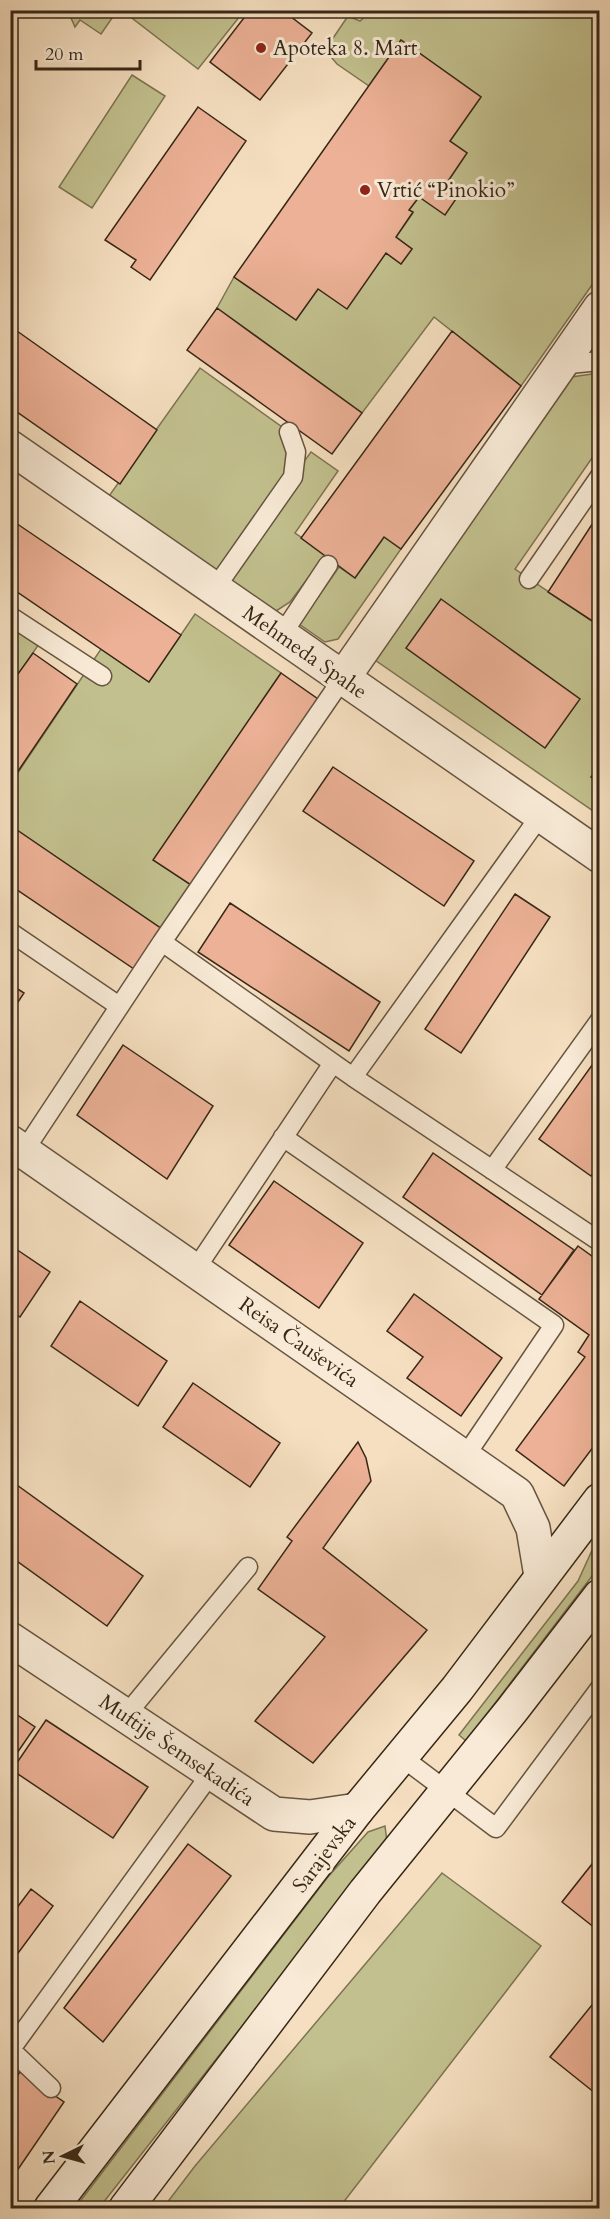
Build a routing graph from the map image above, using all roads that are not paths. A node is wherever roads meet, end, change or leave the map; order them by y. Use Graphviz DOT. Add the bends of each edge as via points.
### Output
graph roads {
  1 [pos="600,308"];
  2 [pos="600,361"];
  3 [pos="559,365"];
  4 [pos="290,432"];
  5 [pos="10,447"];
  6 [pos="600,476"];
  7 [pos="328,565"];
  8 [pos="529,579"];
  9 [pos="209,586"];
  10 [pos="10,616"];
  11 [pos="281,636"];
  12 [pos="102,676"];
  13 [pos="343,678"];
  14 [pos="540,816"];
  15 [pos="600,856"];
  16 [pos="10,932"];
  17 [pos="162,942"];
  18 [pos="119,1006"];
  19 [pos="600,1020"];
  20 [pos="333,1063"];
  21 [pos="353,1077"];
  22 [pos="283,1137"];
  23 [pos="17,1146"];
  24 [pos="492,1170"];
  25 [pos="600,1235"];
  26 [pos="195,1270"];
  27 [pos="465,1458"];
  28 [pos="600,1500"];
  29 [pos="248,1567"];
  30 [pos="541,1576"];
  31 [pos="600,1596"];
  32 [pos="10,1639"];
  33 [pos="600,1688"];
  34 [pos="126,1715"];
  35 [pos="403,1758"];
  36 [pos="212,1772"];
  37 [pos="448,1790"];
  38 [pos="357,1810"];
  39 [pos="11,2049"];
  40 [pos="51,2088"];
  41 [pos="51,2208"];
  42 [pos="126,2208"];
  1 -- 3 [label="street"];
  2 -- 3 [label="lane"];
  3 -- 13 [label="street"];
  4 -- 9 [label="lane" via="296,452 293,477 223,577"];
  5 -- 9 [label="street, Mehmeda Spahe"];
  6 -- 8 [label="lane"];
  7 -- 11 [label="lane"];
  9 -- 11 [label="street, Mehmeda Spahe"];
  10 -- 12 [label="lane"];
  11 -- 13 [label="street, Mehmeda Spahe"];
  13 -- 14 [label="street, Mehmeda Spahe"];
  13 -- 17 [label="lane"];
  14 -- 15 [label="street, Mehmeda Spahe"];
  14 -- 21 [label="lane"];
  16 -- 18 [label="lane"];
  17 -- 18 [label="lane"];
  17 -- 20 [label="lane"];
  18 -- 23 [label="lane"];
  19 -- 24 [label="lane"];
  20 -- 21 [label="lane"];
  20 -- 22 [label="lane"];
  21 -- 24 [label="lane"];
  22 -- 26 [label="lane"];
  22 -- 27 [label="lane" via="554,1325"];
  23 -- 26 [label="street, Reisa Čauševića"];
  24 -- 25 [label="lane" via="596,1239"];
  26 -- 27 [label="street, Reisa Čauševića"];
  27 -- 30 [label="street, Reisa Čauševića" via="517,1494 533,1528"];
  28 -- 30 [label="street, Sarajevska"];
  29 -- 34 [label="lane"];
  30 -- 35 [label="street, Sarajevska"];
  31 -- 37 [label="street"];
  32 -- 34 [label="street, Muftije Šemsekadića"];
  33 -- 37 [label="lane" via="496,1828"];
  34 -- 36 [label="street, Muftije Šemsekadića"];
  35 -- 37 [label="lane"];
  35 -- 38 [label="street, Sarajevska"];
  36 -- 38 [label="street, Muftije Šemsekadića" via="274,1814 310,1817"];
  36 -- 39 [label="lane"];
  37 -- 42 [label="street" via="365,1892"];
  38 -- 41 [label="street, Sarajevska"];
  39 -- 40 [label="lane"];
}
